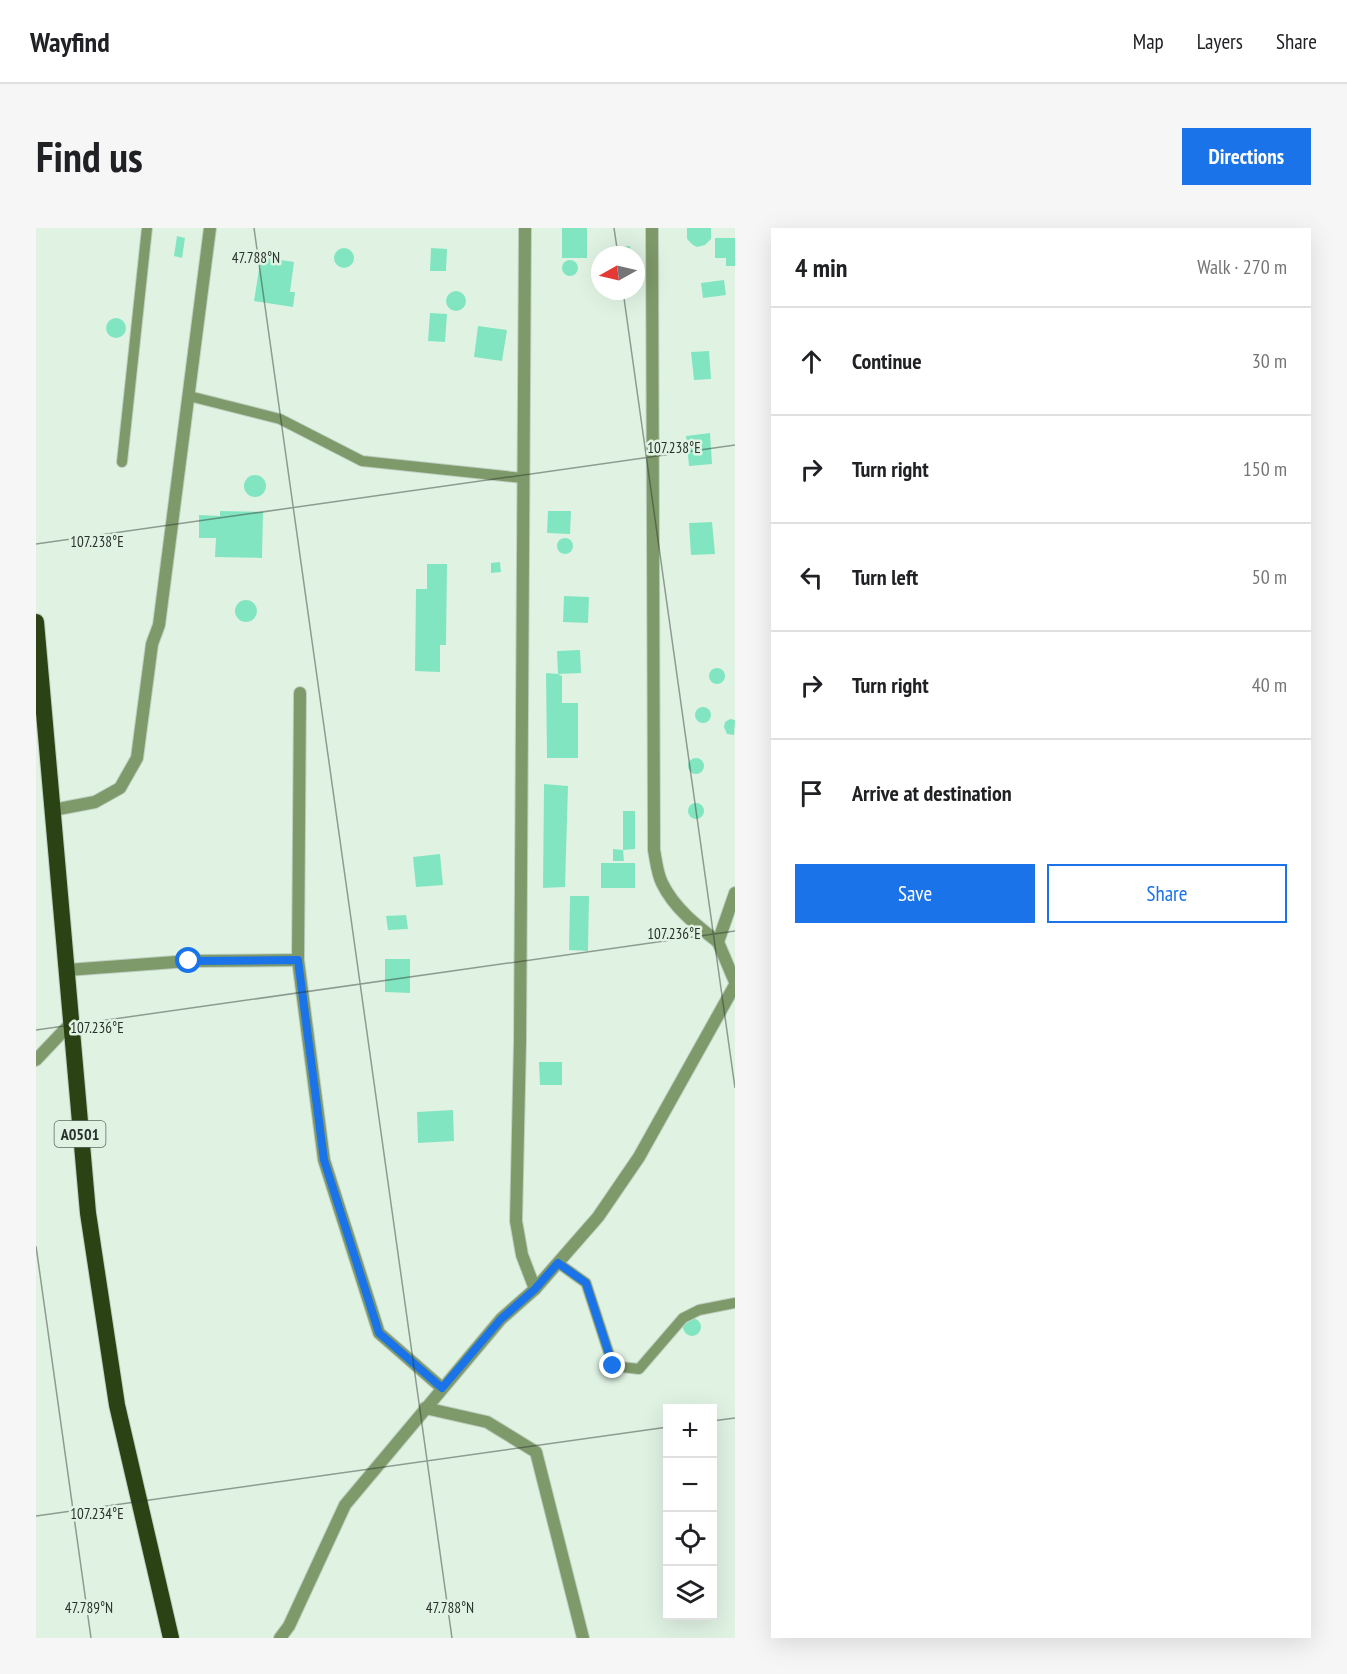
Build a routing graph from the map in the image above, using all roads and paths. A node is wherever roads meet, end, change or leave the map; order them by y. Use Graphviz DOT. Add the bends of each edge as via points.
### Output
graph roads {
  1 [pos="147,228"];
  2 [pos="210,228"];
  3 [pos="525,228"];
  4 [pos="652,228"];
  5 [pos="189,396"];
  6 [pos="122,462"];
  7 [pos="523,478"];
  8 [pos="36,622"];
  9 [pos="300,693"];
  10 [pos="53,810"];
  11 [pos="735,892"];
  12 [pos="718,942"];
  13 [pos="298,960"];
  14 [pos="67,970"];
  15 [pos="735,983"];
  16 [pos="70,1024"];
  17 [pos="36,1060"];
  18 [pos="558,1263"];
  19 [pos="535,1289"];
  20 [pos="735,1303"];
  21 [pos="442,1388"];
  22 [pos="425,1408"];
  23 [pos="171,1638"];
  24 [pos="280,1638"];
  25 [pos="584,1638"];
  1 -- 6 [label="lane"];
  2 -- 5 [label="street"];
  3 -- 7 [label="street"];
  4 -- 12 [label="street" via="654,850 660,881 671,897 687,917"];
  5 -- 7 [label="lane" via="280,419 362,461"];
  5 -- 10 [label="street" via="159,625 152,644 136,758 120,788 95,802"];
  7 -- 19 [label="street" via="516,1221 522,1255"];
  8 -- 10 [label="highway, A0501"];
  9 -- 13 [label="street"];
  10 -- 14 [label="highway, A0501"];
  11 -- 12 [label="street"];
  12 -- 15 [label="street"];
  13 -- 14 [label="street" via="189,961"];
  13 -- 21 [label="street" via="324,1160 379,1333"];
  14 -- 16 [label="highway, A0501"];
  15 -- 18 [label="street" via="639,1157 598,1217"];
  16 -- 17 [label="street"];
  16 -- 23 [label="highway, A0501" via="88,1213 117,1405"];
  18 -- 19 [label="street"];
  18 -- 20 [label="lane" via="586,1283 613,1366 639,1369 682,1318 699,1310"];
  19 -- 21 [label="street" via="501,1319"];
  21 -- 22 [label="street"];
  22 -- 24 [label="street" via="345,1505"];
  22 -- 25 [label="street" via="487,1422 536,1452"];
}
